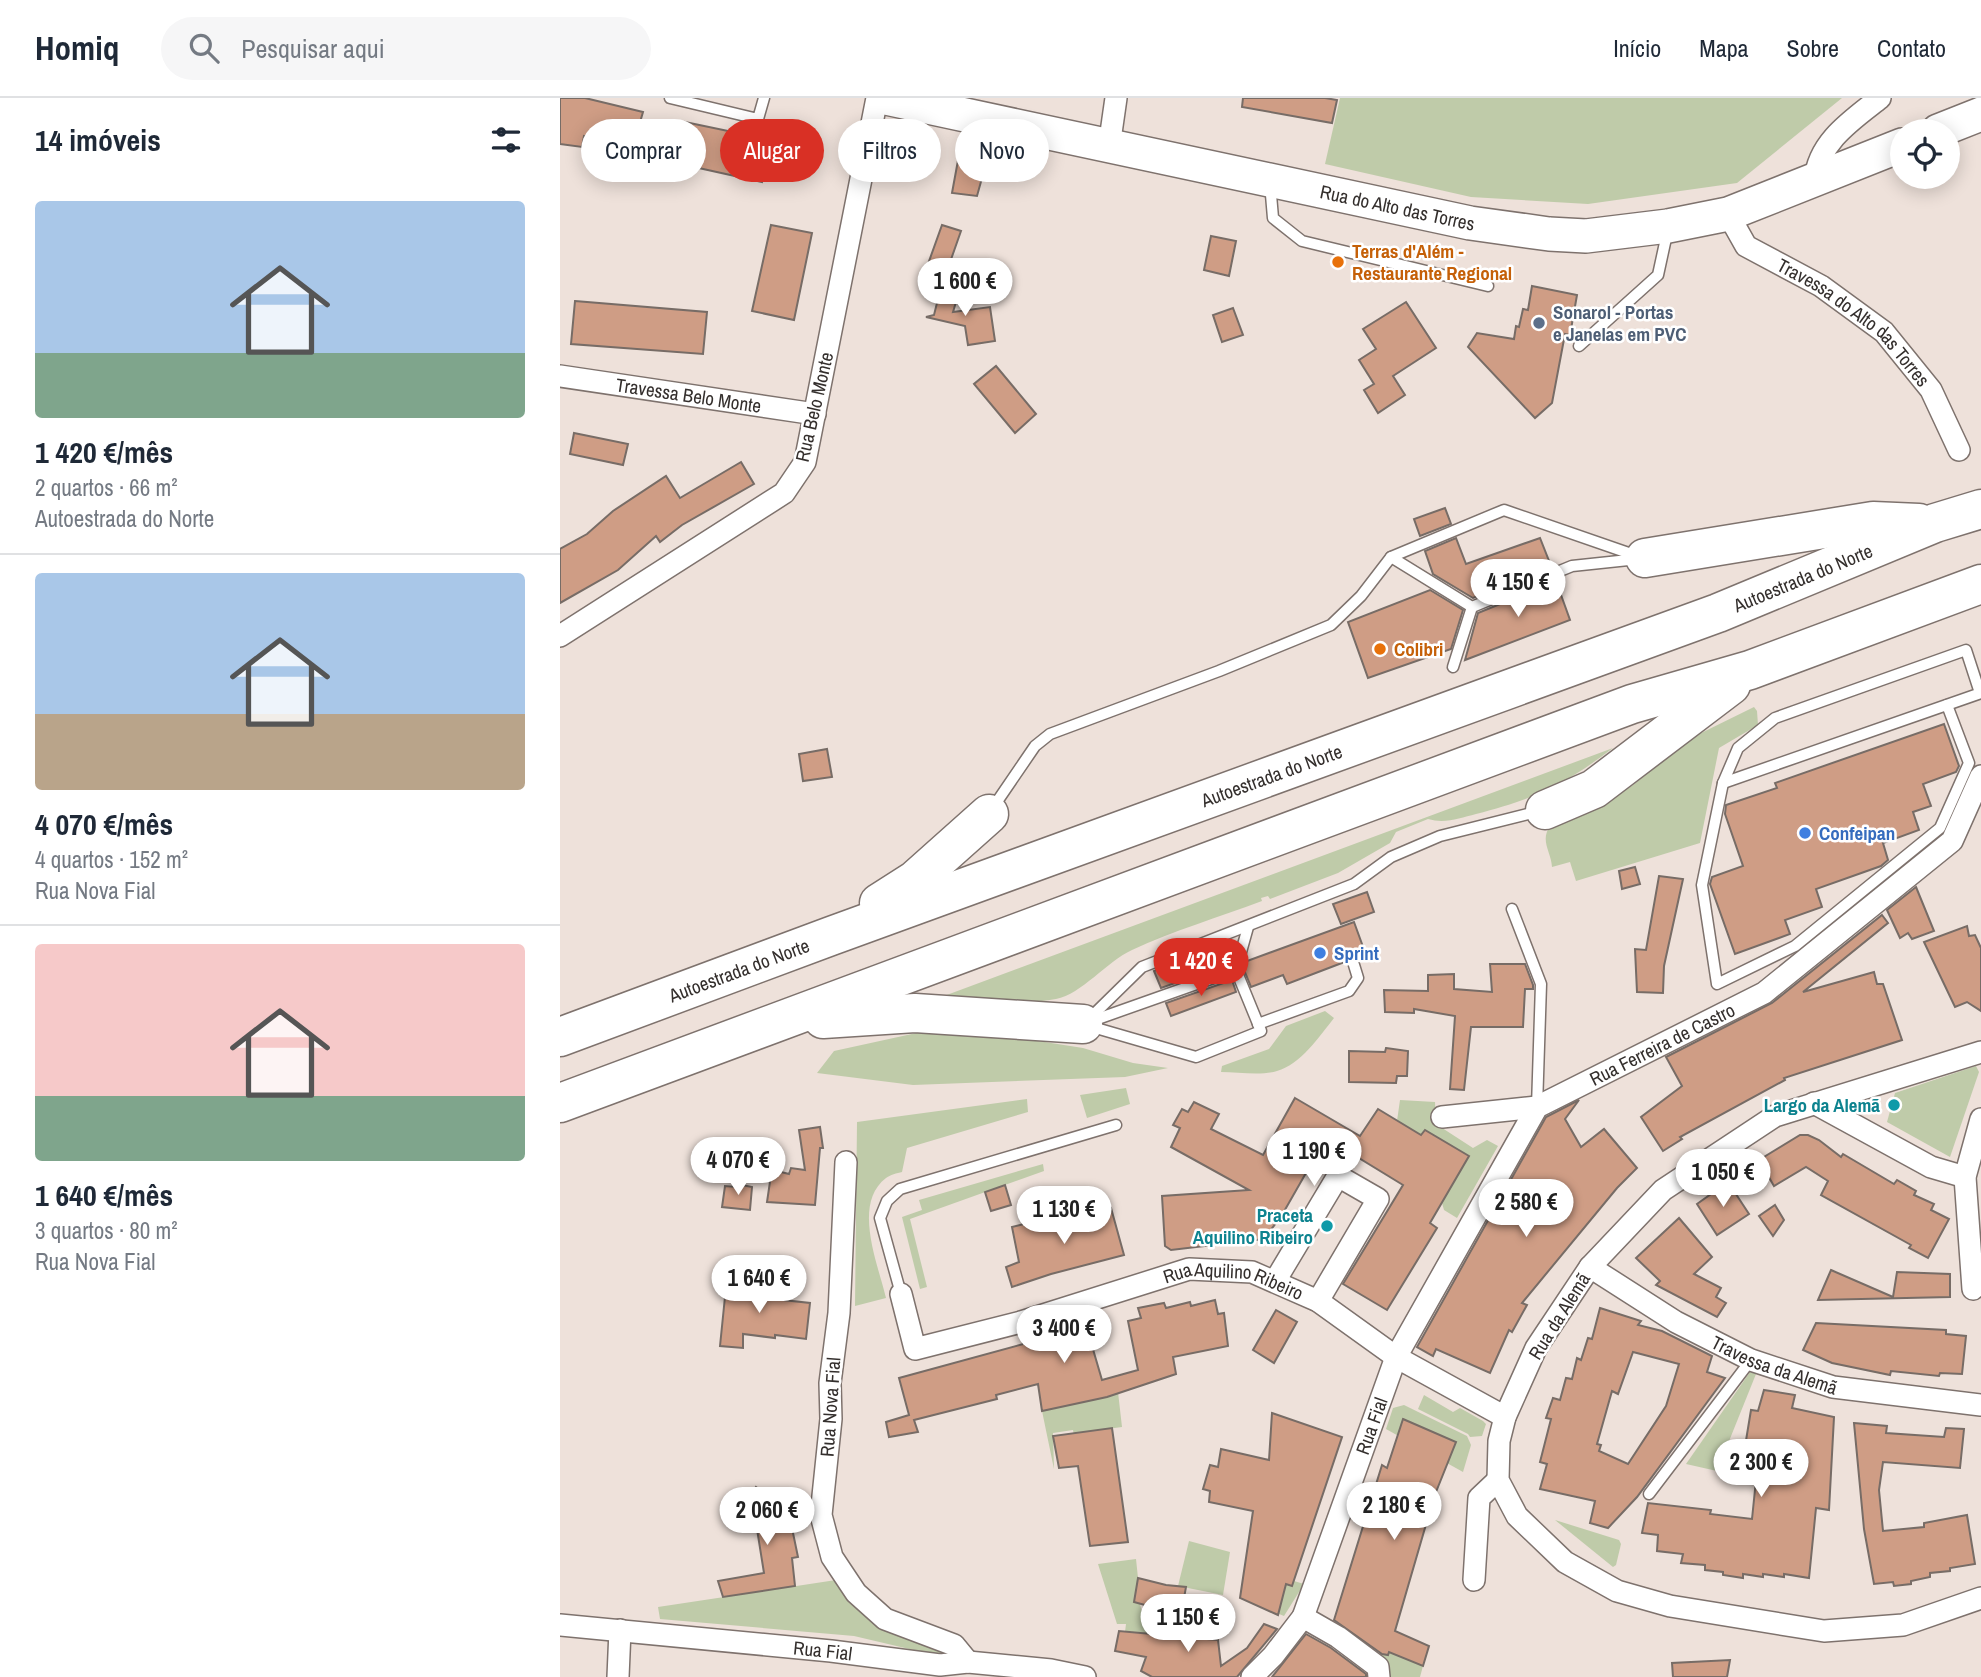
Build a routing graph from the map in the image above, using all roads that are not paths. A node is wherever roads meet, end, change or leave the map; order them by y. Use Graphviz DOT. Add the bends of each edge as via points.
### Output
graph roads {
  1 [pos="670,98"];
  2 [pos="764,98"];
  3 [pos="877,98"];
  4 [pos="886,98"];
  5 [pos="1116,98"];
  6 [pos="1880,98"];
  7 [pos="1981,114"];
  8 [pos="1960,122"];
  9 [pos="1109,147"];
  10 [pos="1890,150"];
  11 [pos="1815,180"];
  12 [pos="1270,181"];
  13 [pos="1728,214"];
  14 [pos="1668,226"];
  15 [pos="1488,286"];
  16 [pos="1579,346"];
  17 [pos="560,376"];
  18 [pos="815,414"];
  19 [pos="1959,450"];
  20 [pos="1981,509"];
  21 [pos="1935,523"];
  22 [pos="1391,557"];
  23 [pos="1645,558"];
  24 [pos="1981,584"];
  25 [pos="1472,607"];
  26 [pos="560,636"];
  27 [pos="1453,667"];
  28 [pos="1750,670"];
  29 [pos="1980,693"];
  30 [pos="1947,705"];
  31 [pos="1981,776"];
  32 [pos="1723,783"];
  33 [pos="1545,810"];
  34 [pos="989,814"];
  35 [pos="1512,909"];
  36 [pos="1248,927"];
  37 [pos="831,936"];
  38 [pos="1354,965"];
  39 [pos="1236,970"];
  40 [pos="783,1021"];
  41 [pos="1083,1024"];
  42 [pos="1258,1024"];
  43 [pos="560,1037"];
  44 [pos="1981,1052"];
  45 [pos="560,1103"];
  46 [pos="1814,1103"];
  47 [pos="1538,1107"];
  48 [pos="1442,1116"];
  49 [pos="1981,1119"];
  50 [pos="1116,1125"];
  51 [pos="846,1162"];
  52 [pos="1965,1177"];
  53 [pos="1590,1267"];
  54 [pos="1275,1281"];
  55 [pos="1973,1289"];
  56 [pos="901,1294"];
  57 [pos="1318,1301"];
  58 [pos="1396,1357"];
  59 [pos="1751,1360"];
  60 [pos="1981,1405"];
  61 [pos="1505,1417"];
  62 [pos="1498,1480"];
  63 [pos="1649,1494"];
  64 [pos="1474,1580"];
  65 [pos="1981,1598"];
  66 [pos="1303,1617"];
  67 [pos="560,1625"];
  68 [pos="620,1630"];
  69 [pos="968,1661"];
  70 [pos="618,1677"];
  71 [pos="1085,1677"];
  72 [pos="1252,1677"];
  73 [pos="1379,1677"];
  1 -- 2 [label="lane" via="758,119"];
  3 -- 18 [label="street, Rua Belo Monte"];
  4 -- 9 [label="main road, Rua do Alto das Torres"];
  5 -- 9 [label="street"];
  6 -- 11 [label="street" via="1830,142 1816,164"];
  7 -- 8 [label="main road"];
  9 -- 12 [label="main road, Rua do Alto das Torres"];
  10 -- 11 [label="main road, Rua do Alto das Torres"];
  11 -- 13 [label="main road, Rua do Alto das Torres"];
  12 -- 14 [label="main road, Rua do Alto das Torres" via="1470,223 1549,234 1586,236"];
  12 -- 15 [label="lane" via="1273,218 1302,241"];
  13 -- 14 [label="main road, Rua do Alto das Torres"];
  13 -- 19 [label="street, Travessa do Alto das Torres" via="1746,246 1821,286 1884,332 1931,390"];
  14 -- 16 [label="lane" via="1658,275"];
  17 -- 18 [label="street, Travessa Belo Monte"];
  18 -- 26 [label="street, Rua Belo Monte" via="805,462 784,493"];
  20 -- 21 [label="highway, Autoestrada do Norte"];
  21 -- 23 [label="highway" via="1873,521"];
  21 -- 37 [label="highway, Autoestrada do Norte" via="1718,613"];
  22 -- 23 [label="lane" via="1504,510"];
  22 -- 25 [label="lane"];
  22 -- 34 [label="lane" via="1331,625 1050,734 1035,746"];
  23 -- 25 [label="lane" via="1572,566"];
  24 -- 28 [label="highway"];
  25 -- 27 [label="lane"];
  28 -- 33 [label="highway" via="1594,789"];
  28 -- 40 [label="highway" via="1632,704"];
  29 -- 30 [label="lane"];
  29 -- 32 [label="lane" via="1966,650 1953,654 1775,718 1738,748"];
  30 -- 32 [label="lane"];
  30 -- 32 [label="lane" via="1969,763 1940,828 1795,946 1717,984 1702,885"];
  31 -- 47 [label="street, Rua Ferreira de Castro" via="1952,841 1764,993"];
  33 -- 36 [label="lane" via="1440,836 1391,857 1354,884"];
  34 -- 37 [label="highway" via="915,880"];
  35 -- 47 [label="lane" via="1541,984"];
  36 -- 39 [label="lane"];
  36 -- 41 [label="lane" via="1142,967"];
  37 -- 43 [label="highway, Autoestrada do Norte"];
  38 -- 42 [label="lane" via="1358,978 1349,991"];
  39 -- 41 [label="lane"];
  39 -- 42 [label="lane"];
  40 -- 41 [label="highway" via="915,1013"];
  40 -- 45 [label="highway"];
  41 -- 42 [label="lane" via="1196,1057 1261,1031"];
  44 -- 46 [label="street, Rua da Alemã"];
  46 -- 52 [label="street" via="1931,1167"];
  46 -- 53 [label="street, Rua da Alemã" via="1775,1116 1663,1190"];
  47 -- 48 [label="street"];
  47 -- 58 [label="street"];
  49 -- 52 [label="street"];
  50 -- 56 [label="lane, Rua Aquilino Ribeiro" via="900,1189 887,1201 880,1218"];
  51 -- 69 [label="street, Rua Nova Fial" via="839,1313 821,1515 832,1557 856,1593 885,1619 954,1645"];
  52 -- 55 [label="street"];
  53 -- 59 [label="street, Travessa da Alemã" via="1676,1322"];
  53 -- 61 [label="street, Rua da Alemã" via="1536,1348"];
  54 -- 56 [label="street, Rua Aquilino Ribeiro" via="1252,1272 1189,1269 1021,1322 915,1349"];
  54 -- 57 [label="street, Rua Aquilino Ribeiro"];
  54 -- 57 [label="street" via="1338,1176 1378,1199"];
  57 -- 58 [label="street, Rua Aquilino Ribeiro"];
  58 -- 61 [label="street, Rua Aquilino Ribeiro"];
  58 -- 66 [label="street, Rua Fial"];
  59 -- 60 [label="street, Travessa da Alemã" via="1833,1387"];
  59 -- 63 [label="lane"];
  61 -- 62 [label="street, Rua da Alemã"];
  62 -- 64 [label="street" via="1479,1497"];
  62 -- 65 [label="street, Rua da Alemã" via="1517,1516 1565,1562 1617,1591 1671,1606 1824,1631 1903,1625"];
  66 -- 72 [label="street, Rua Fial"];
  66 -- 73 [label="street" via="1378,1667"];
  67 -- 68 [label="street, Rua Fial"];
  68 -- 69 [label="street, Rua Fial" via="940,1665"];
  68 -- 70 [label="street"];
  69 -- 71 [label="street, Rua Fial"];
}
